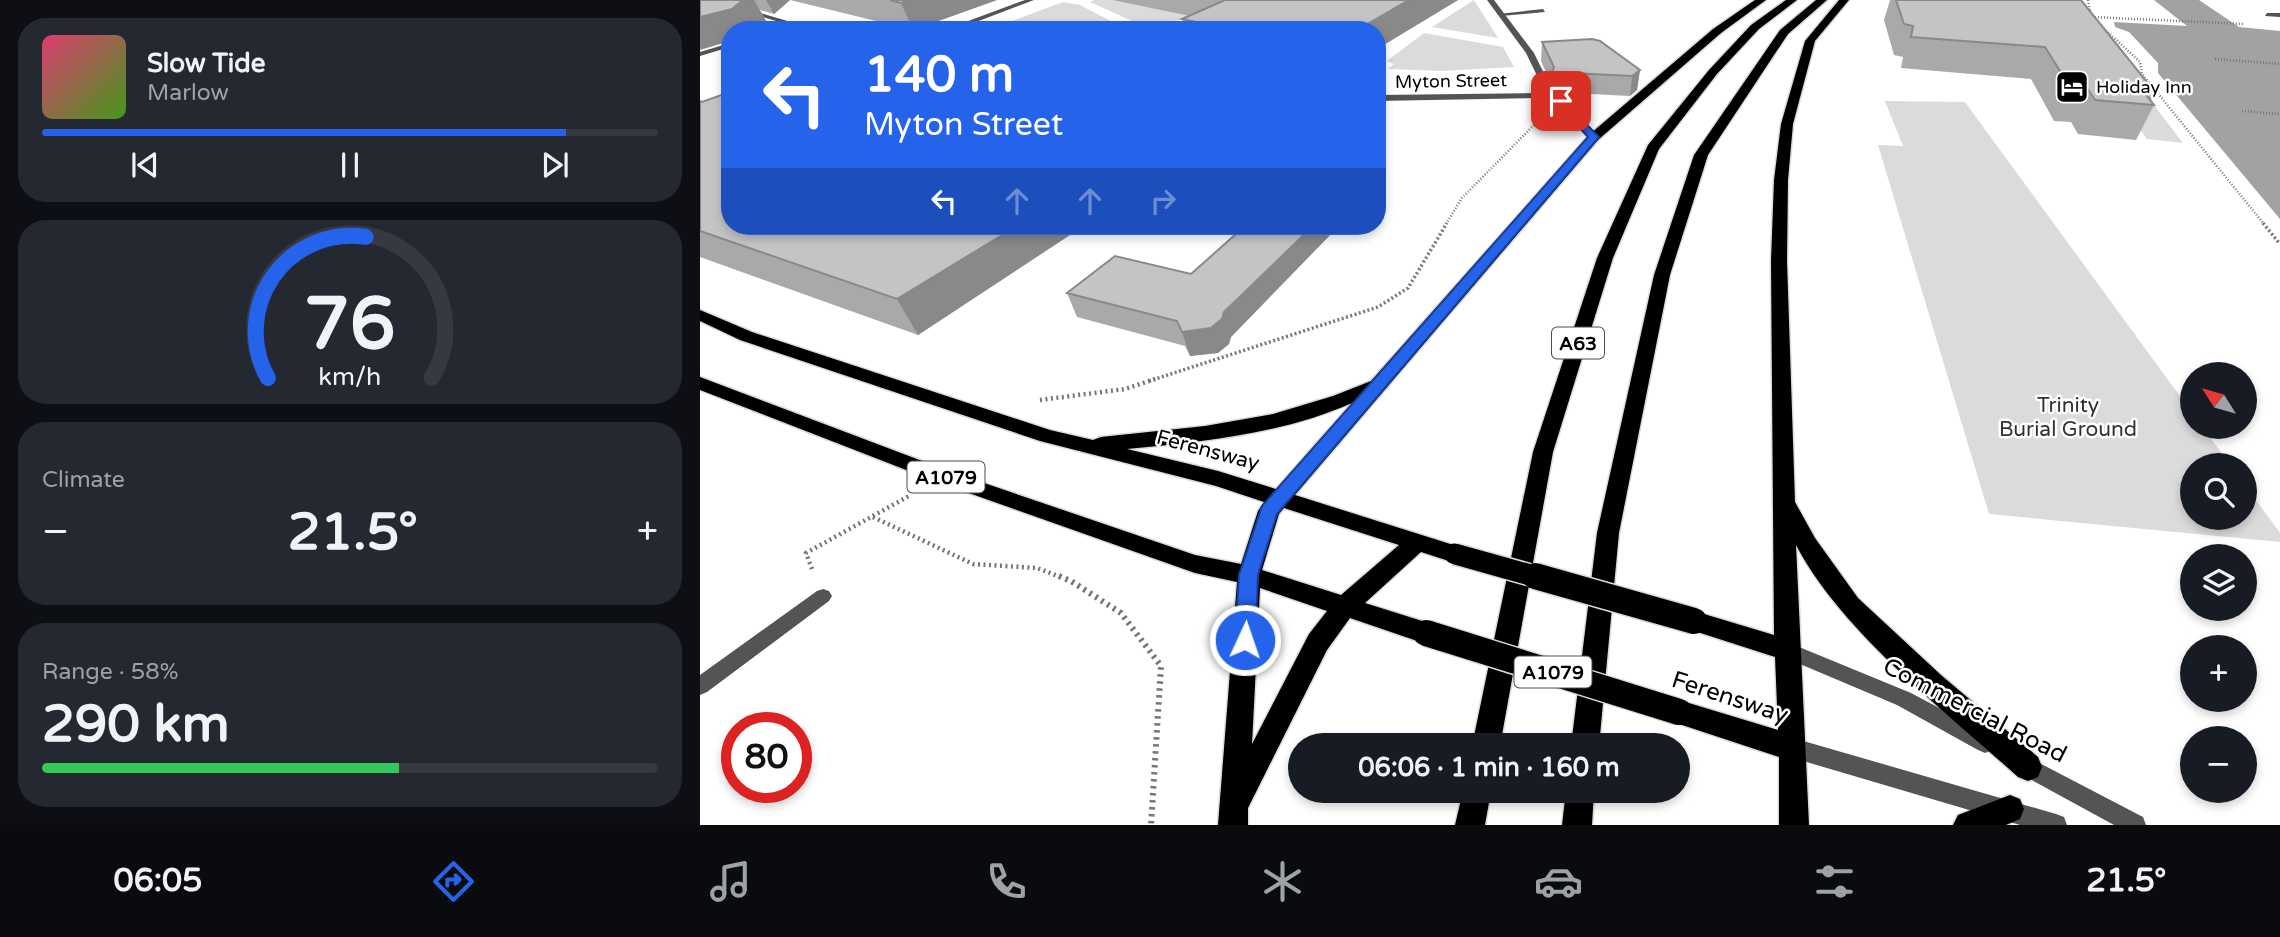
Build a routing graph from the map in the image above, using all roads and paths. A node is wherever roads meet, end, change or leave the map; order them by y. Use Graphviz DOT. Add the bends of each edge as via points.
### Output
graph roads {
  1 [pos="709,0"];
  2 [pos="1031,0"];
  3 [pos="1490,0"];
  4 [pos="1761,0"];
  5 [pos="1792,0"];
  6 [pos="1822,0"];
  7 [pos="1844,0"];
  8 [pos="2088,0"];
  9 [pos="1543,11"];
  10 [pos="1501,13"];
  11 [pos="2267,15"];
  12 [pos="2280,15"];
  13 [pos="2091,17"];
  14 [pos="783,21"];
  15 [pos="972,21"];
  16 [pos="2247,24"];
  17 [pos="721,48"];
  18 [pos="700,54"];
  19 [pos="2215,59"];
  20 [pos="2280,64"];
  21 [pos="1540,95"];
  22 [pos="1386,98"];
  23 [pos="2242,111"];
  24 [pos="1572,112"];
  25 [pos="2280,114"];
  26 [pos="1594,137"];
  27 [pos="2280,244"];
  28 [pos="700,315"];
  29 [pos="700,383"];
  30 [pos="1379,383"];
  31 [pos="1009,423"];
  32 [pos="1087,446"];
  33 [pos="939,475"];
  34 [pos="1280,498"];
  35 [pos="1786,504"];
  36 [pos="872,516"];
  37 [pos="1417,542"];
  38 [pos="1249,575"];
  39 [pos="823,596"];
  40 [pos="1345,606"];
  41 [pos="1787,650"];
  42 [pos="700,686"];
  43 [pos="1489,733"];
  44 [pos="1586,733"];
  45 [pos="1793,748"];
  46 [pos="2028,767"];
  47 [pos="1475,803"];
  48 [pos="1579,803"];
  49 [pos="2010,810"];
  50 [pos="1233,817"];
  51 [pos="1151,825"];
  52 [pos="1470,825"];
  53 [pos="1577,825"];
  54 [pos="1794,825"];
  55 [pos="1968,825"];
  56 [pos="2056,825"];
  57 [pos="2135,825"];
  1 -- 14 [label="street"];
  2 -- 15 [label="street"];
  3 -- 10 [label="street"];
  4 -- 26 [label="highway" via="1717,31"];
  5 -- 43 [label="highway, A63" via="1755,27 1653,148 1605,258 1543,452"];
  6 -- 44 [label="highway" via="1784,32 1701,155 1662,275 1608,533"];
  7 -- 35 [label="highway" via="1810,41 1787,124 1779,261"];
  8 -- 13 [label="path"];
  9 -- 10 [label="street"];
  10 -- 21 [label="street" via="1544,78 1547,88"];
  11 -- 12 [label="street"];
  13 -- 16 [label="path"];
  13 -- 27 [label="path" via="2140,62 2142,74"];
  17 -- 18 [label="street"];
  19 -- 20 [label="path"];
  21 -- 22 [label="street, Myton Street"];
  21 -- 24 [label="street, Myton Street" via="1561,101"];
  23 -- 25 [label="path"];
  24 -- 26 [label="street, Myton Street"];
  24 -- 31 [label="path" via="1538,120 1462,198 1408,288 1378,307 1125,389 1038,400"];
  26 -- 30 [label="highway"];
  28 -- 31 [label="highway, Ferensway" via="746,337"];
  29 -- 33 [label="highway, A1079"];
  30 -- 32 [label="highway" via="1334,405 1209,434"];
  30 -- 34 [label="highway"];
  31 -- 32 [label="highway, Ferensway"];
  32 -- 34 [label="highway, Ferensway"];
  33 -- 36 [label="path"];
  33 -- 38 [label="highway, A1079" via="1195,564"];
  34 -- 37 [label="highway, Ferensway"];
  34 -- 38 [label="highway" via="1269,511"];
  35 -- 41 [label="highway"];
  35 -- 46 [label="highway" via="1807,544 1850,605"];
  36 -- 39 [label="path" via="806,552"];
  36 -- 51 [label="path" via="973,564 1037,569 1071,581 1121,612 1161,666"];
  37 -- 40 [label="highway"];
  37 -- 41 [label="highway, Ferensway, bridge"];
  38 -- 40 [label="highway, Ferensway / A1079"];
  38 -- 50 [label="highway"];
  39 -- 42 [label="street"];
  40 -- 45 [label="highway, Ferensway / A1079, bridge"];
  40 -- 50 [label="highway" via="1318,642"];
  41 -- 45 [label="highway"];
  41 -- 46 [label="street, Commercial Road" via="1904,699"];
  45 -- 49 [label="street"];
  45 -- 54 [label="highway"];
  46 -- 57 [label="street, Commercial Road"];
  47 -- 52 [label="highway"];
  48 -- 53 [label="highway"];
  49 -- 55 [label="highway"];
  49 -- 56 [label="street"];
}
